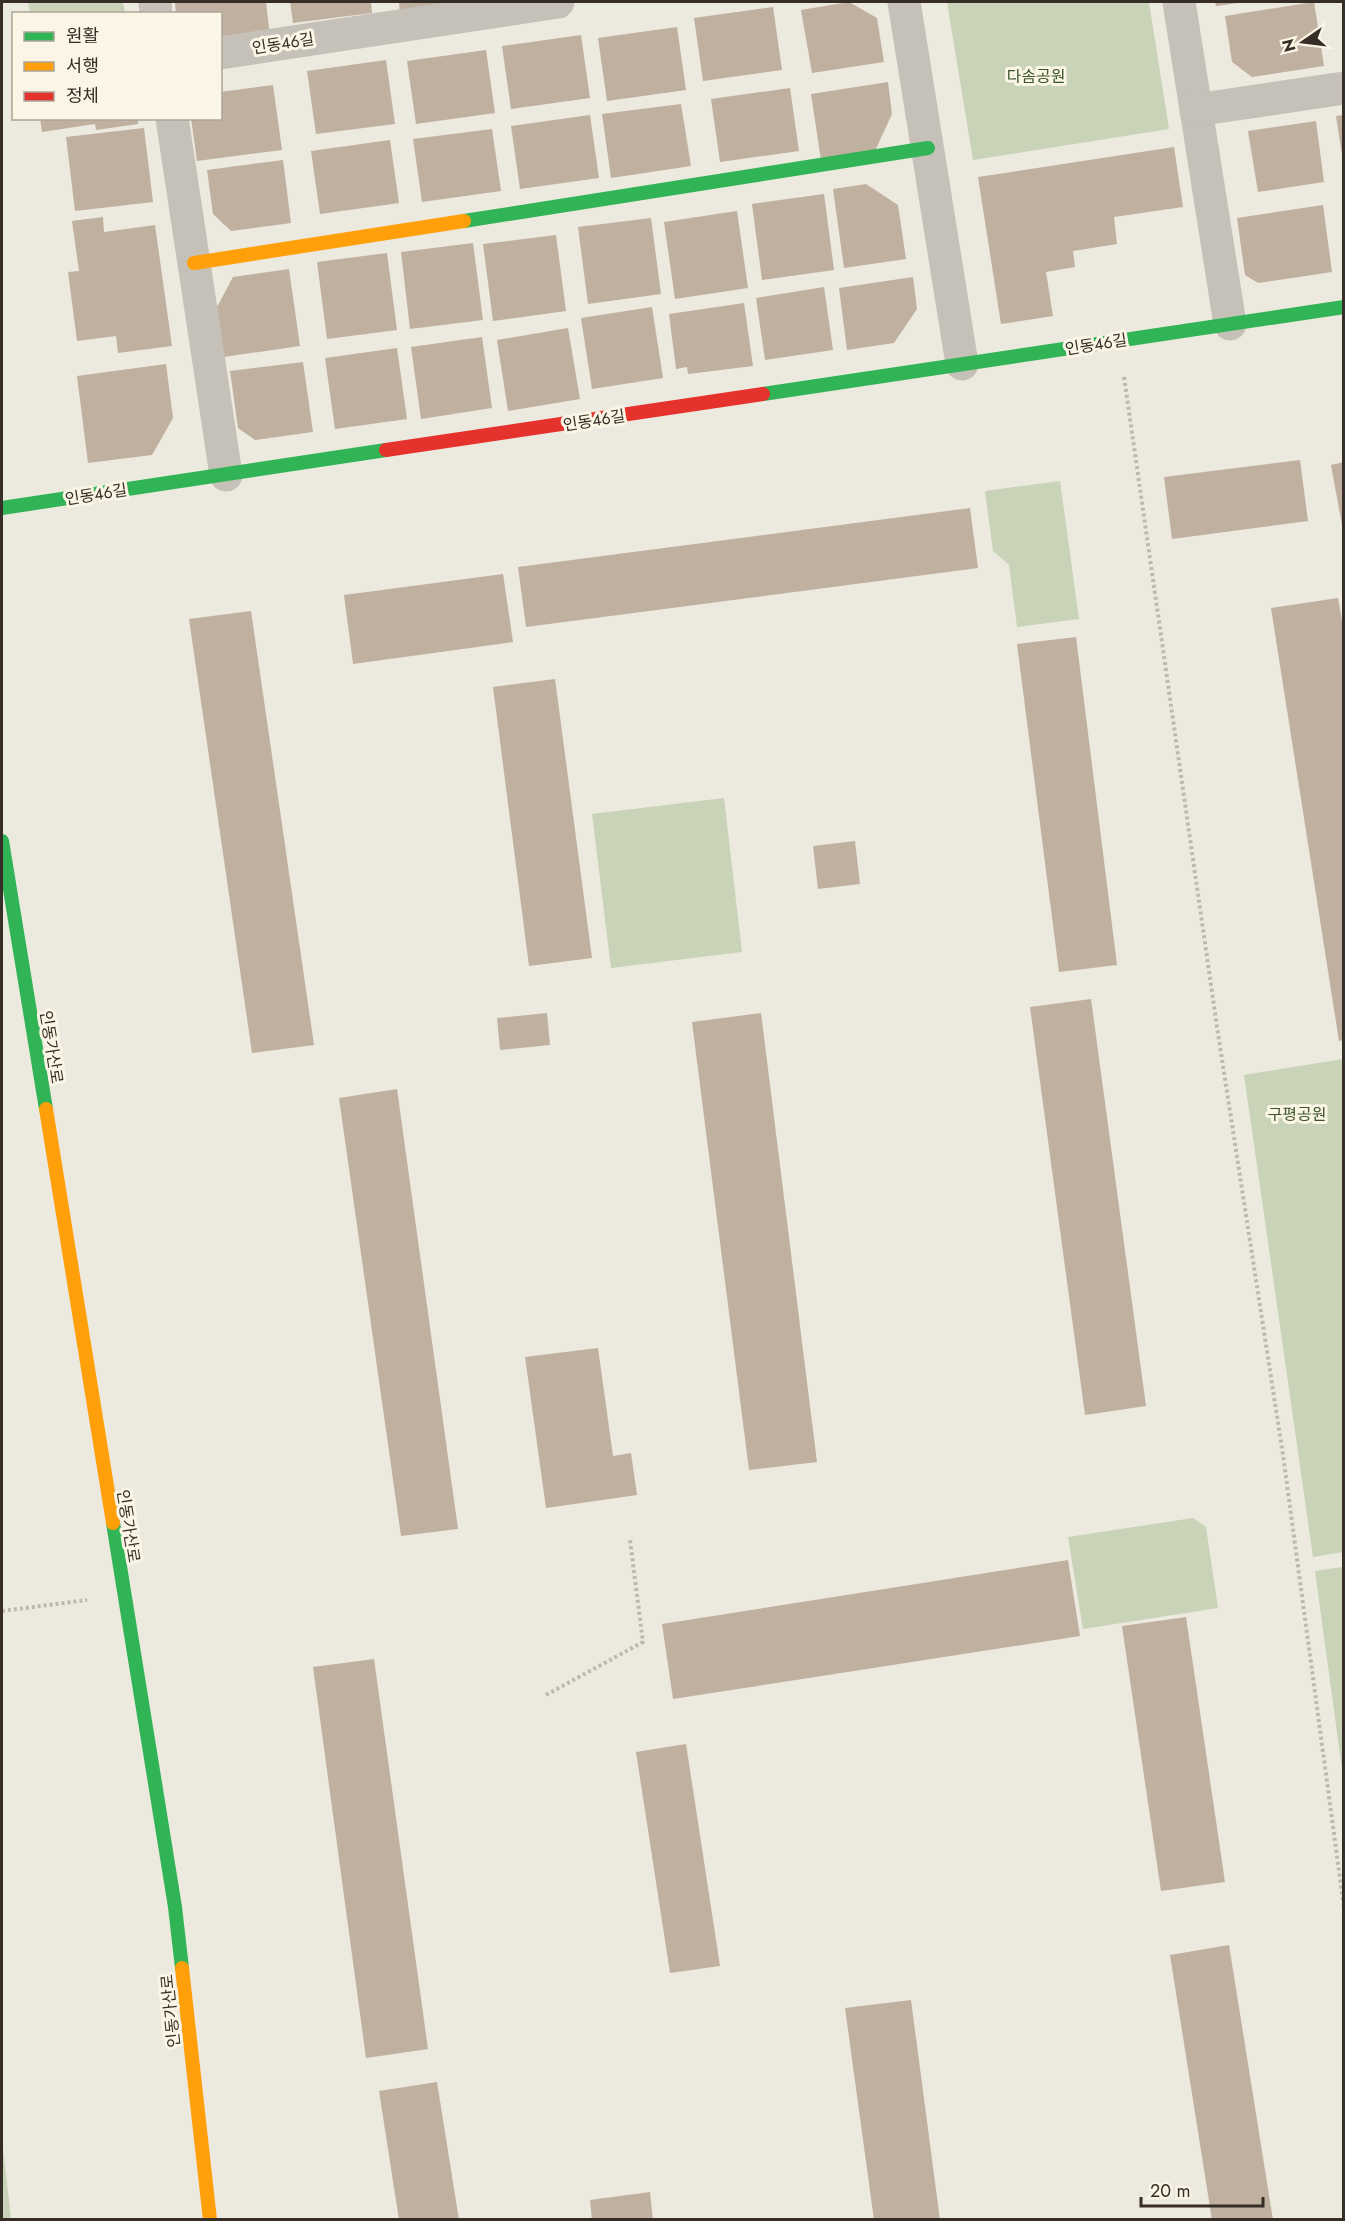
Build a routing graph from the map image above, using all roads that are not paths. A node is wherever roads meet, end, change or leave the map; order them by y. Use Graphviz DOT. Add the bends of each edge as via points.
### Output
graph roads {
  1 [pos="558,2"];
  2 [pos="904,2"];
  3 [pos="1179,2"];
  4 [pos="222,53"];
  5 [pos="1344,88"];
  6 [pos="1196,110"];
  7 [pos="172,120"];
  8 [pos="928,148"];
  9 [pos="194,263"];
  10 [pos="1344,307"];
  11 [pos="1230,324"];
  12 [pos="962,364"];
  13 [pos="226,475"];
  14 [pos="2,508"];
  15 [pos="2,841"];
  16 [pos="210,2220"];
  1 -- 4 [label="street, 인동46길"];
  2 -- 8 [label="street"];
  3 -- 6 [label="street"];
  5 -- 6 [label="street"];
  6 -- 11 [label="street"];
  7 -- 9 [label="street"];
  8 -- 9 [label="street"];
  8 -- 12 [label="street"];
  9 -- 13 [label="street"];
  10 -- 11 [label="street, 인동46길"];
  11 -- 12 [label="street, 인동46길"];
  12 -- 13 [label="street, 인동46길"];
  13 -- 14 [label="street, 인동46길"];
  15 -- 16 [label="street, 인동가산로" via="175,1907"];
}
